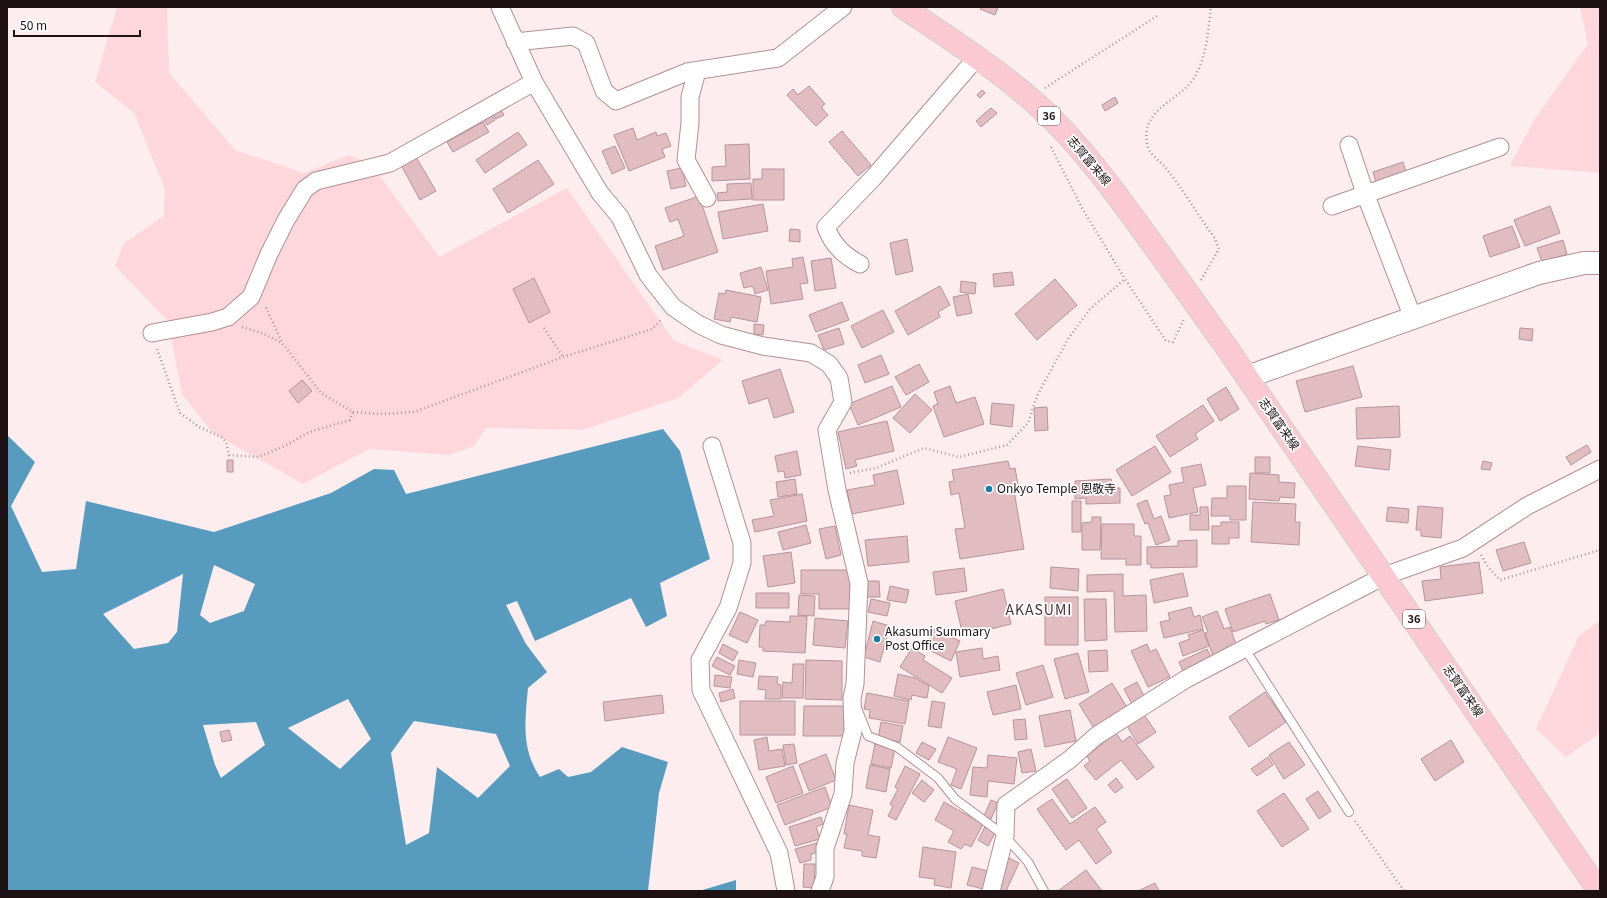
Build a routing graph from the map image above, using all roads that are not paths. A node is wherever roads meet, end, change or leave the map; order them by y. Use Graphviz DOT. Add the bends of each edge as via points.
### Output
graph roads {
  1 [pos="500,7"];
  2 [pos="843,7"];
  3 [pos="903,7"];
  4 [pos="515,42"];
  5 [pos="978,56"];
  6 [pos="697,71"];
  7 [pos="534,82"];
  8 [pos="1349,144"];
  9 [pos="1500,148"];
  10 [pos="1366,196"];
  11 [pos="707,198"];
  12 [pos="1332,206"];
  13 [pos="1600,263"];
  14 [pos="860,264"];
  15 [pos="1413,318"];
  16 [pos="152,333"];
  17 [pos="1247,377"];
  18 [pos="712,446"];
  19 [pos="1600,469"];
  20 [pos="1384,576"];
  21 [pos="1245,649"];
  22 [pos="852,698"];
  23 [pos="1349,812"];
  24 [pos="1005,836"];
  25 [pos="786,891"];
  26 [pos="820,891"];
  27 [pos="991,891"];
  28 [pos="1044,891"];
  29 [pos="1599,891"];
  1 -- 4 [label="street"];
  2 -- 6 [label="street" via="778,58"];
  3 -- 5 [label="main road, 志賀富来線 / 36"];
  4 -- 6 [label="street" via="573,36 586,43 604,91 616,101 687,72"];
  4 -- 7 [label="street"];
  5 -- 14 [label="street" via="879,171 826,227 829,236 846,256"];
  5 -- 17 [label="main road, 志賀富来線 / 36, bridge" via="1047,114 1091,161"];
  6 -- 11 [label="street" via="690,96 686,160"];
  7 -- 16 [label="street" via="390,163 316,181 305,189 286,220 251,297 228,317"];
  7 -- 22 [label="street" via="600,193 620,217 648,275 673,308 721,335 763,346 811,353 829,364 839,378 842,402 827,430 859,583 855,684"];
  8 -- 10 [label="street"];
  9 -- 10 [label="street"];
  10 -- 12 [label="street"];
  10 -- 15 [label="street"];
  13 -- 15 [label="street" via="1584,263 1539,273"];
  15 -- 17 [label="street"];
  17 -- 20 [label="main road, 志賀富来線 / 36"];
  18 -- 25 [label="street" via="742,543 742,563 728,608 700,660 701,690 779,853"];
  19 -- 20 [label="street" via="1527,506 1464,548"];
  20 -- 21 [label="street"];
  20 -- 29 [label="main road, 志賀富来線 / 36"];
  21 -- 23 [label="lane"];
  21 -- 24 [label="street" via="1186,679 1096,736 1069,760 1006,805"];
  22 -- 24 [label="lane" via="868,736 897,747 938,778 955,798"];
  22 -- 26 [label="street" via="852,731 844,763 843,794 825,848 825,877"];
  24 -- 27 [label="street"];
  24 -- 28 [label="lane" via="1028,862"];
}
